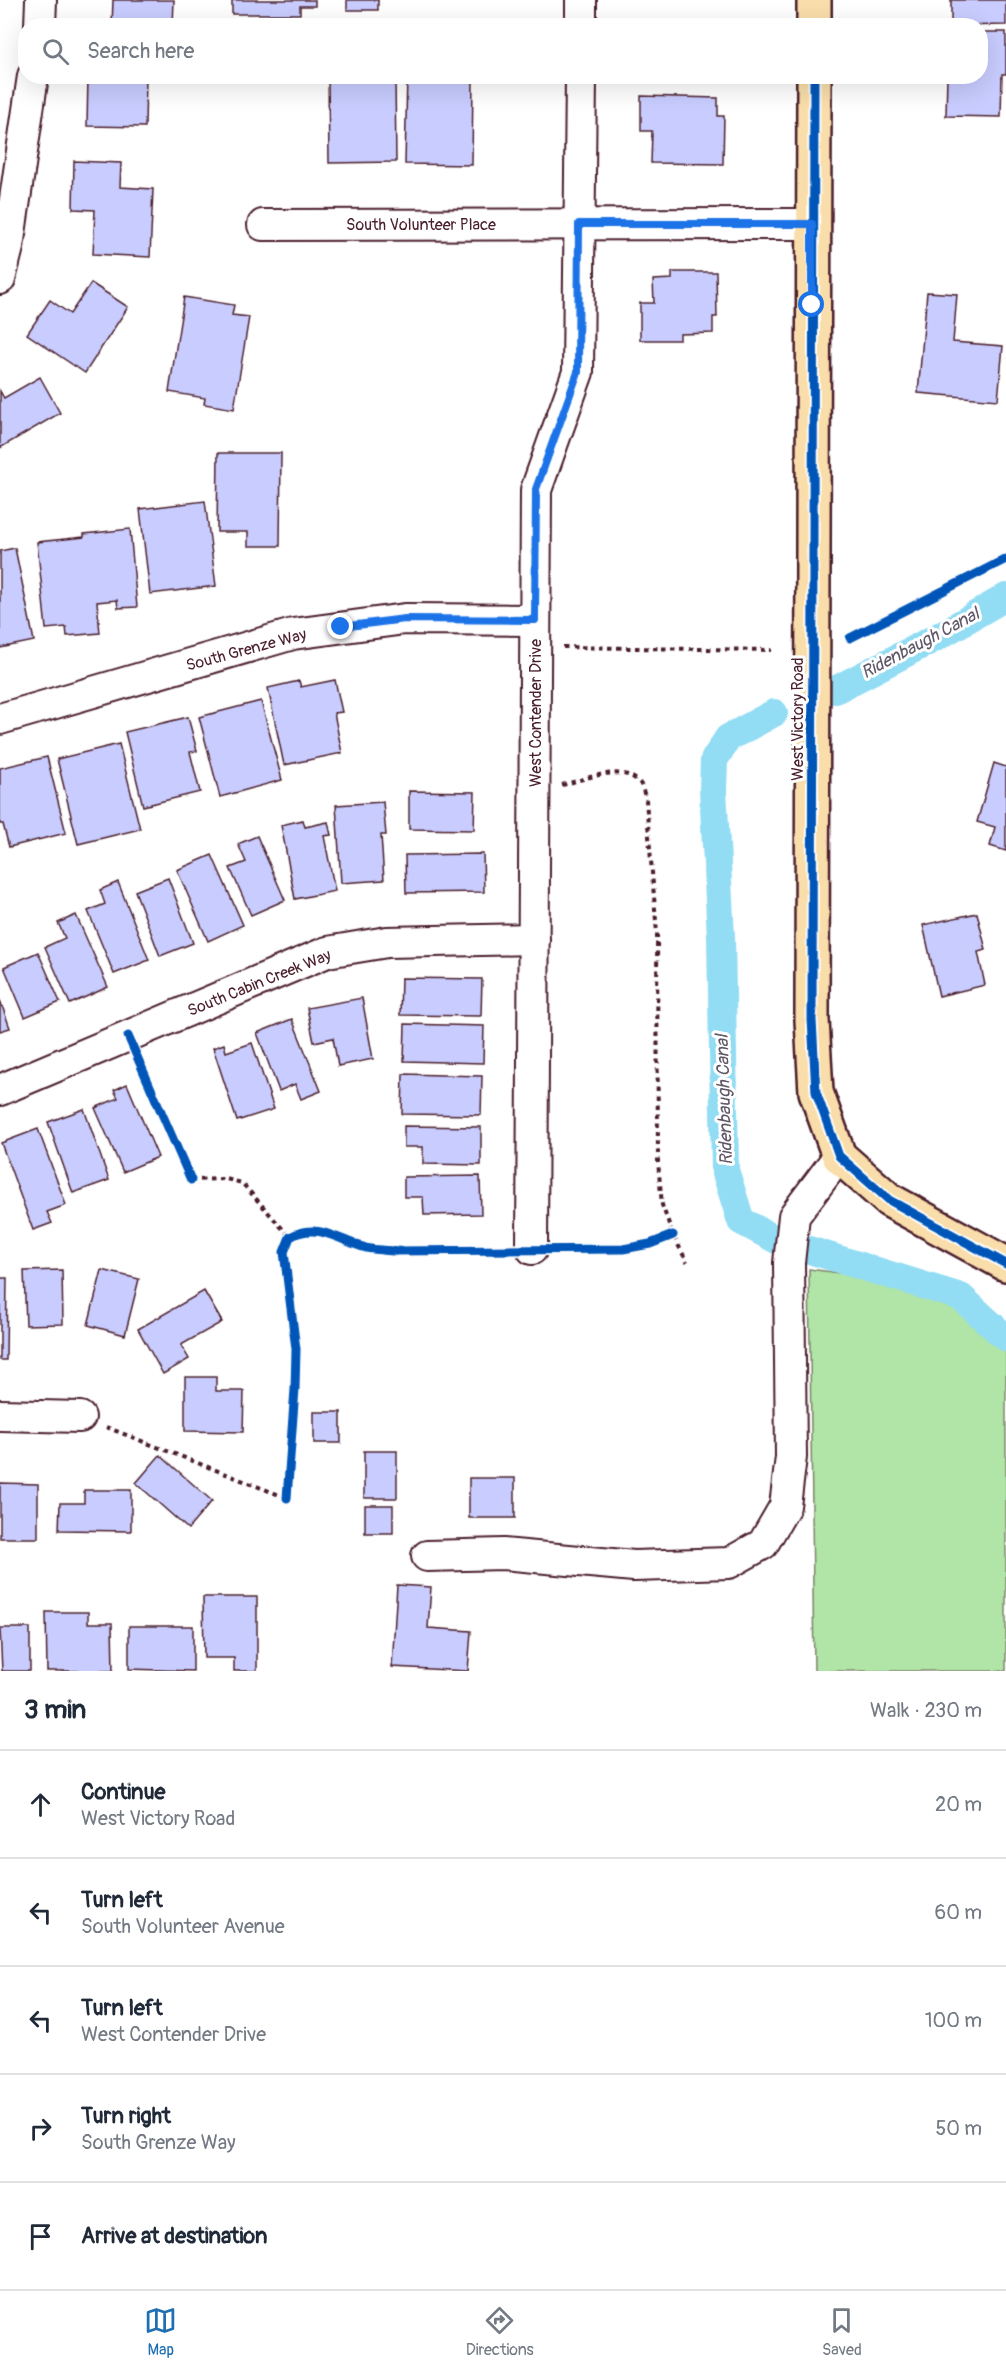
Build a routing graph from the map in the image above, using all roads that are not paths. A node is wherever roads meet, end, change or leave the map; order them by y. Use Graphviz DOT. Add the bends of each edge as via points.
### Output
graph roads {
  1 [pos="41,0"];
  2 [pos="581,0"];
  3 [pos="814,0"];
  4 [pos="40,18"];
  5 [pos="581,18"];
  6 [pos="814,18"];
  7 [pos="32,84"];
  8 [pos="581,84"];
  9 [pos="814,84"];
  10 [pos="579,224"];
  11 [pos="812,224"];
  12 [pos="263,225"];
  13 [pos="0,279"];
  14 [pos="535,633"];
  15 [pos="0,719"];
  16 [pos="534,939"];
  17 [pos="0,1089"];
  18 [pos="838,1156"];
  19 [pos="532,1249"];
  20 [pos="1006,1264"];
  21 [pos="0,1415"];
  22 [pos="80,1416"];
  23 [pos="427,1556"];
  1 -- 4 [label="street"];
  2 -- 5 [label="street"];
  3 -- 6 [label="main road"];
  7 -- 13 [label="street"];
  8 -- 10 [label="street, West Contender Drive"];
  9 -- 11 [label="main road, West Victory Road"];
  10 -- 11 [label="street, South Volunteer Place"];
  10 -- 12 [label="street, South Volunteer Place"];
  10 -- 14 [label="street, West Contender Drive" via="578,372 536,489"];
  11 -- 18 [label="main road, West Victory Road" via="812,1020 816,1092"];
  14 -- 15 [label="street, South Grenze Way" via="405,619 293,634"];
  14 -- 16 [label="street, West Contender Drive"];
  16 -- 17 [label="street, South Cabin Creek Way" via="387,942 327,952"];
  16 -- 19 [label="street, West Contender Drive"];
  18 -- 20 [label="main road" via="889,1200"];
  18 -- 23 [label="street" via="794,1216 789,1263 791,1457 785,1506 763,1544 729,1563 717,1564 634,1566 502,1554"];
  21 -- 22 [label="street"];
}
